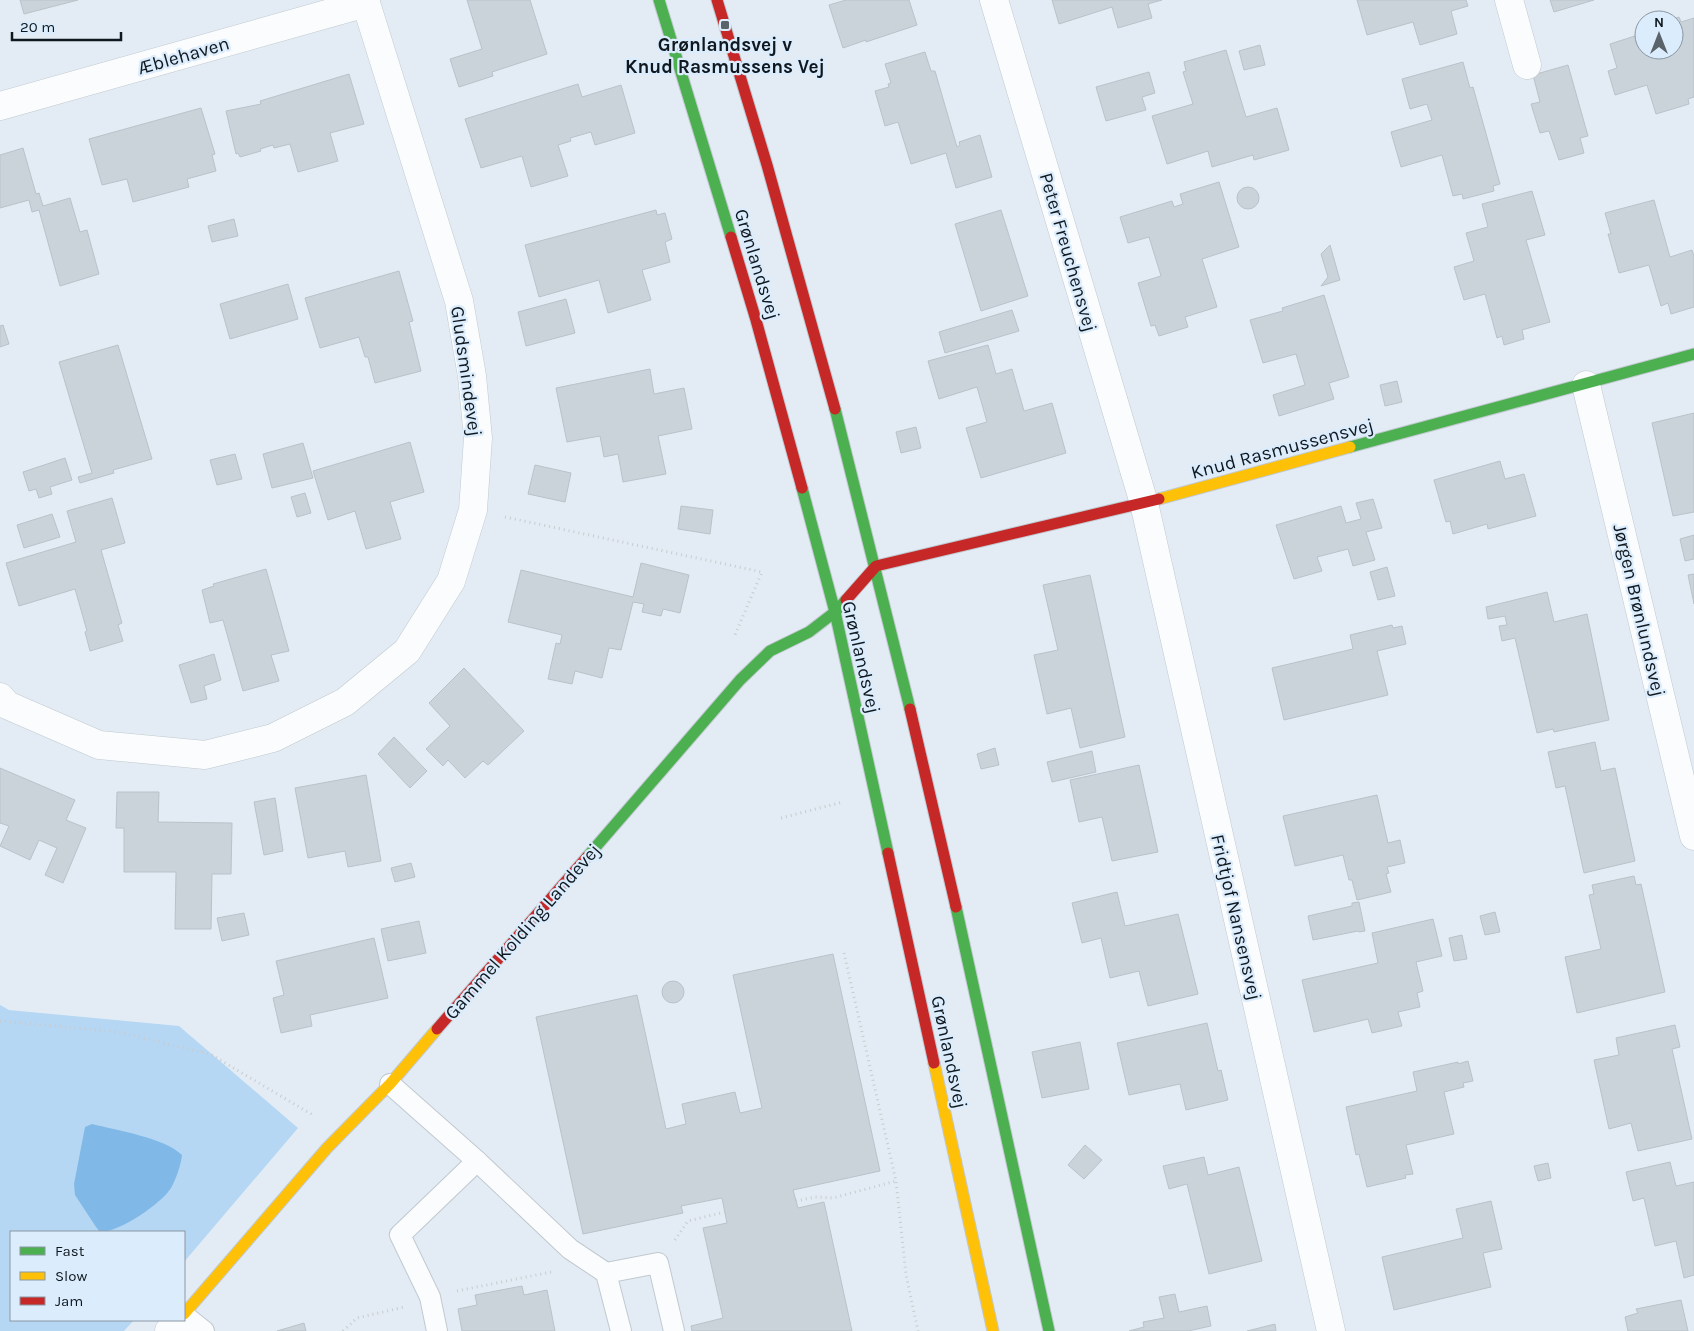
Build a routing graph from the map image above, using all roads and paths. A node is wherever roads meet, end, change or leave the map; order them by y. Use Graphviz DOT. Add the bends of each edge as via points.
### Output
graph roads {
  1 [pos="659,0"];
  2 [pos="717,0"];
  3 [pos="994,0"];
  4 [pos="1508,0"];
  5 [pos="366,2"];
  6 [pos="1527,65"];
  7 [pos="0,106"];
  8 [pos="1694,354"];
  9 [pos="1586,385"];
  10 [pos="1144,503"];
  11 [pos="473,510"];
  12 [pos="876,566"];
  13 [pos="835,612"];
  14 [pos="740,680"];
  15 [pos="0,697"];
  16 [pos="875,796"];
  17 [pos="781,818"];
  18 [pos="1694,836"];
  19 [pos="844,953"];
  20 [pos="0,1021"];
  21 [pos="390,1084"];
  22 [pos="327,1148"];
  23 [pos="477,1161"];
  24 [pos="896,1181"];
  25 [pos="796,1201"];
  26 [pos="725,1212"];
  27 [pos="658,1263"];
  28 [pos="555,1271"];
  29 [pos="606,1274"];
  30 [pos="430,1296"];
  31 [pos="185,1314"];
  32 [pos="185,1316"];
  33 [pos="178,1321"];
  34 [pos="169,1331"];
  35 [pos="204,1331"];
  36 [pos="343,1331"];
  37 [pos="437,1331"];
  38 [pos="620,1331"];
  39 [pos="674,1331"];
  40 [pos="918,1331"];
  41 [pos="993,1331"];
  42 [pos="1048,1331"];
  43 [pos="1331,1331"];
  1 -- 13 [label="street, Grønlandsvej" via="756,320"];
  2 -- 12 [label="street, Grønlandsvej" via="805,295"];
  3 -- 10 [label="street, Peter Freuchensvej"];
  4 -- 6 [label="street"];
  5 -- 7 [label="street, Æblehaven"];
  5 -- 11 [label="street, Gludsmindevej" via="459,301 472,376 478,438"];
  8 -- 9 [label="street, Knud Rasmussensvej"];
  9 -- 10 [label="street, Knud Rasmussensvej"];
  9 -- 18 [label="street, Jørgen Brønlundsvej"];
  10 -- 12 [label="street, Knud Rasmussensvej"];
  10 -- 43 [label="street, Fridtjof Nansensvej"];
  11 -- 14 [label="path" via="762,572 732,642"];
  11 -- 15 [label="street, Gludsmindevej" via="451,581 407,651 345,702 273,738 205,756 99,745 7,705"];
  12 -- 13 [label="street, Gammel Kolding Landevej"];
  12 -- 42 [label="street, Grønlandsvej" via="969,962"];
  13 -- 14 [label="street, Gammel Kolding Landevej" via="809,632 770,651"];
  13 -- 16 [label="street, Grønlandsvej"];
  14 -- 21 [label="street, Gammel Kolding Landevej"];
  16 -- 17 [label="path"];
  16 -- 41 [label="street, Grønlandsvej"];
  19 -- 24 [label="path"];
  20 -- 22 [label="path" via="118,1032 210,1054 312,1114"];
  21 -- 22 [label="street, Gammel Kolding Landevej"];
  21 -- 23 [label="lane"];
  22 -- 31 [label="street, Gammel Kolding Landevej"];
  23 -- 29 [label="lane" via="570,1249"];
  23 -- 30 [label="lane" via="400,1235"];
  24 -- 25 [label="path" via="834,1198"];
  24 -- 40 [label="path" via="906,1275"];
  26 -- 27 [label="path" via="688,1221"];
  27 -- 29 [label="lane"];
  27 -- 39 [label="lane"];
  28 -- 30 [label="path"];
  29 -- 38 [label="lane"];
  30 -- 36 [label="path" via="418,1303 357,1318"];
  30 -- 37 [label="lane"];
  32 -- 35 [label="lane"];
  33 -- 34 [label="street"];
}
